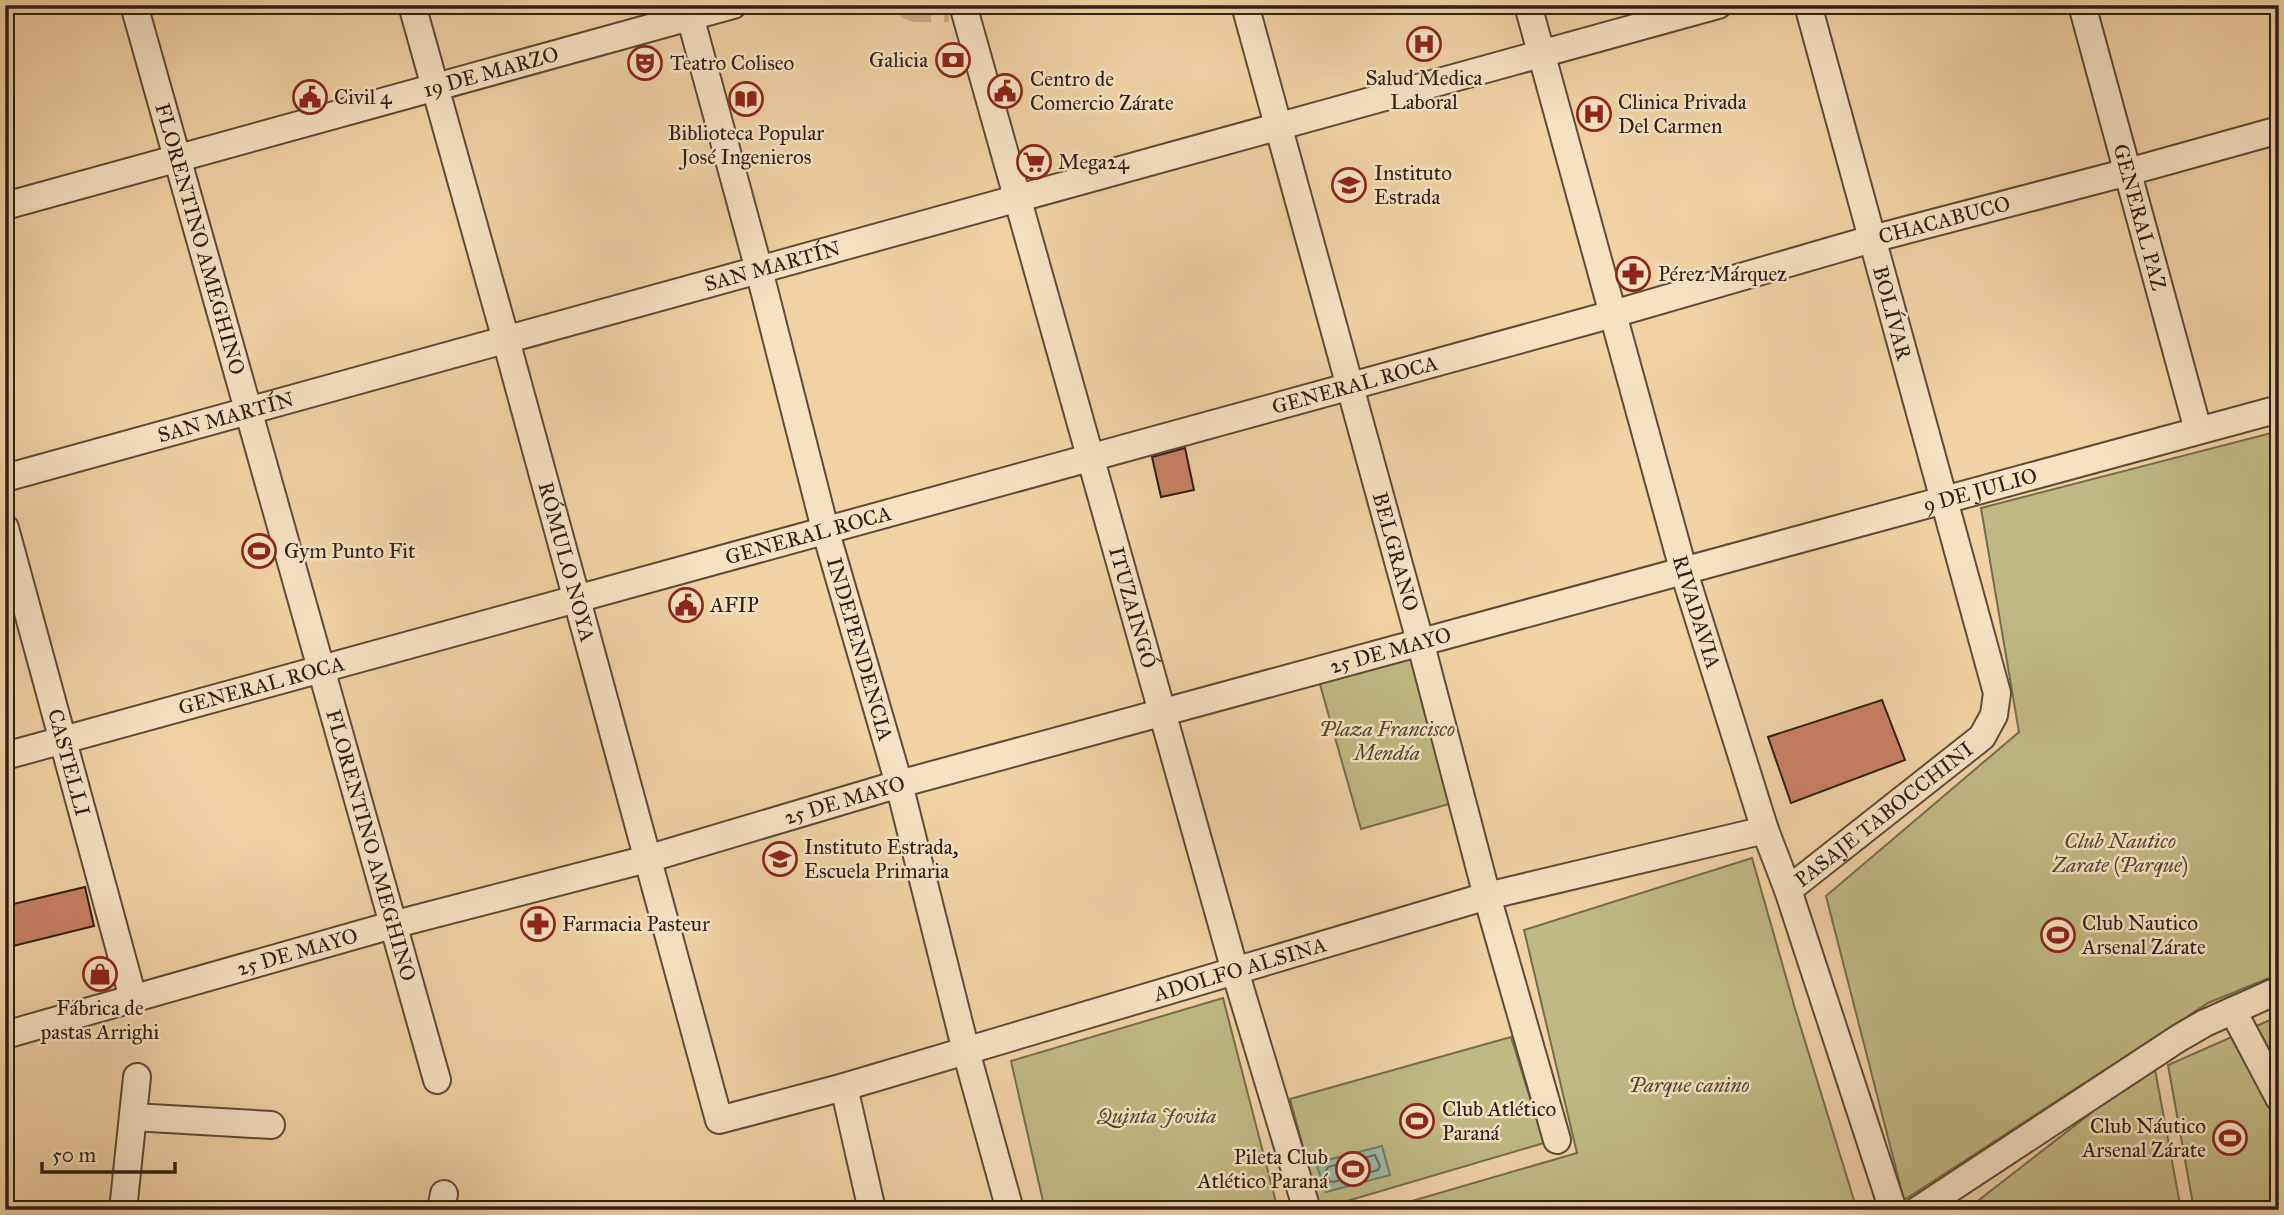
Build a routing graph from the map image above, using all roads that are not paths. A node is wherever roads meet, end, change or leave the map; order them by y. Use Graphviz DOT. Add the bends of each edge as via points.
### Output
graph roads {
  1 [pos="134,5"];
  2 [pos="412,5"];
  3 [pos="733,5"];
  4 [pos="1245,5"];
  5 [pos="1528,5"];
  6 [pos="1718,5"];
  7 [pos="1808,5"];
  8 [pos="2082,5"];
  9 [pos="958,8"];
  10 [pos="689,11"];
  11 [pos="1541,54"];
  12 [pos="436,87"];
  13 [pos="1278,127"];
  14 [pos="2279,130"];
  15 [pos="178,159"];
  16 [pos="2128,172"];
  17 [pos="1017,199"];
  18 [pos="5,206"];
  19 [pos="1872,239"];
  20 [pos="759,270"];
  21 [pos="1613,314"];
  22 [pos="506,340"];
  23 [pos="1350,386"];
  24 [pos="2279,409"];
  25 [pos="248,410"];
  26 [pos="2198,430"];
  27 [pos="1090,457"];
  28 [pos="5,478"];
  29 [pos="1942,499"];
  30 [pos="5,528"];
  31 [pos="825,529"];
  32 [pos="1683,569"];
  33 [pos="576,598"];
  34 [pos="1420,641"];
  35 [pos="320,669"];
  36 [pos="1163,713"];
  37 [pos="64,740"];
  38 [pos="5,756"];
  39 [pos="899,784"];
  40 [pos="1765,830"];
  41 [pos="647,859"];
  42 [pos="1787,890"];
  43 [pos="1487,896"];
  44 [pos="392,925"];
  45 [pos="1235,971"];
  46 [pos="2279,990"];
  47 [pos="132,998"];
  48 [pos="2233,1011"];
  49 [pos="5,1035"];
  50 [pos="966,1051"];
  51 [pos="137,1077"];
  52 [pos="437,1080"];
  53 [pos="845,1087"];
  54 [pos="2279,1098"];
  55 [pos="132,1116"];
  56 [pos="719,1120"];
  57 [pos="271,1125"];
  58 [pos="1557,1140"];
  59 [pos="123,1210"];
  60 [pos="872,1210"];
  61 [pos="1010,1210"];
  62 [pos="1307,1210"];
  63 [pos="1894,1210"];
  64 [pos="1916,1210"];
  1 -- 15 [label="street, FLORENTINO AMEGHINO"];
  2 -- 12 [label="street, RÓMULO NOYA"];
  3 -- 10 [label="street, 19 DE MARZO"];
  4 -- 13 [label="street, BELGRANO"];
  5 -- 11 [label="street, RIVADAVIA"];
  6 -- 11 [label="street, SAN MARTÍN"];
  7 -- 19 [label="street, BOLÍVAR"];
  8 -- 16 [label="street, GENERAL PAZ"];
  9 -- 17 [label="street, ITUZAINGÓ"];
  10 -- 12 [label="street, 19 DE MARZO"];
  10 -- 20 [label="street, INDEPENDENCIA"];
  11 -- 13 [label="street, SAN MARTÍN"];
  11 -- 21 [label="street, RIVADAVIA"];
  12 -- 15 [label="street, 19 DE MARZO"];
  12 -- 22 [label="street, RÓMULO NOYA"];
  13 -- 17 [label="street, SAN MARTÍN"];
  13 -- 23 [label="street, BELGRANO"];
  14 -- 16 [label="street, CHACABUCO"];
  15 -- 18 [label="street, 19 DE MARZO"];
  15 -- 25 [label="street, FLORENTINO AMEGHINO"];
  16 -- 19 [label="street, CHACABUCO"];
  16 -- 26 [label="street, GENERAL PAZ"];
  17 -- 20 [label="street, SAN MARTÍN"];
  17 -- 27 [label="street, ITUZAINGÓ"];
  19 -- 21 [label="street, CHACABUCO"];
  19 -- 29 [label="street, BOLÍVAR"];
  20 -- 22 [label="street, SAN MARTÍN"];
  20 -- 31 [label="street, INDEPENDENCIA"];
  21 -- 23 [label="street, GENERAL ROCA"];
  21 -- 32 [label="street, RIVADAVIA"];
  22 -- 25 [label="street, SAN MARTÍN"];
  22 -- 33 [label="street, RÓMULO NOYA"];
  23 -- 27 [label="street, GENERAL ROCA"];
  23 -- 34 [label="street, BELGRANO"];
  24 -- 26 [label="street, 9 DE JULIO"];
  25 -- 28 [label="street, SAN MARTÍN"];
  25 -- 35 [label="street, FLORENTINO AMEGHINO"];
  26 -- 29 [label="street, 9 DE JULIO"];
  27 -- 31 [label="street, GENERAL ROCA"];
  27 -- 36 [label="street, ITUZAINGÓ"];
  29 -- 32 [label="street, 9 DE JULIO"];
  29 -- 42 [label="street, PASAJE TABOCCHINI" via="1991,666 1997,693 1994,715 1982,737"];
  30 -- 37 [label="street, CASTELLI"];
  31 -- 33 [label="street, GENERAL ROCA"];
  31 -- 39 [label="street, INDEPENDENCIA"];
  32 -- 34 [label="street, 25 DE MAYO"];
  32 -- 40 [label="street, RIVADAVIA"];
  33 -- 35 [label="street, GENERAL ROCA"];
  33 -- 41 [label="street, RÓMULO NOYA"];
  34 -- 36 [label="street, 25 DE MAYO"];
  34 -- 43 [label="street, BELGRANO"];
  35 -- 37 [label="street, GENERAL ROCA"];
  35 -- 44 [label="street, FLORENTINO AMEGHINO"];
  36 -- 39 [label="street, 25 DE MAYO"];
  36 -- 45 [label="street, ITUZAINGÓ"];
  37 -- 38 [label="street, GENERAL ROCA"];
  37 -- 47 [label="street, CASTELLI"];
  39 -- 41 [label="street, 25 DE MAYO"];
  39 -- 50 [label="street, INDEPENDENCIA"];
  40 -- 42 [label="street, RIVADAVIA"];
  40 -- 43 [label="street, ADOLFO ALSINA"];
  41 -- 44 [label="street, 25 DE MAYO"];
  41 -- 56 [label="street, RÓMULO NOYA"];
  42 -- 63 [label="street, RIVADAVIA"];
  43 -- 45 [label="street, ADOLFO ALSINA"];
  43 -- 58 [label="street, BELGRANO"];
  44 -- 47 [label="street, 25 DE MAYO"];
  44 -- 52 [label="street, FLORENTINO AMEGHINO"];
  45 -- 50 [label="street, ADOLFO ALSINA"];
  45 -- 62 [label="street, ITUZAINGÓ"];
  46 -- 48 [label="street"];
  47 -- 49 [label="street, 25 DE MAYO"];
  48 -- 54 [label="street"];
  48 -- 64 [label="street" via="2179,1038"];
  50 -- 53 [label="street, ADOLFO ALSINA"];
  50 -- 61 [label="street, INDEPENDENCIA"];
  51 -- 55 [label="street"];
  53 -- 56 [label="street, ADOLFO ALSINA"];
  53 -- 60 [label="street"];
  55 -- 57 [label="street"];
  55 -- 59 [label="street"];
  63 -- 64 [label="street, RIVADAVIA" via="1902,1206"];
}
